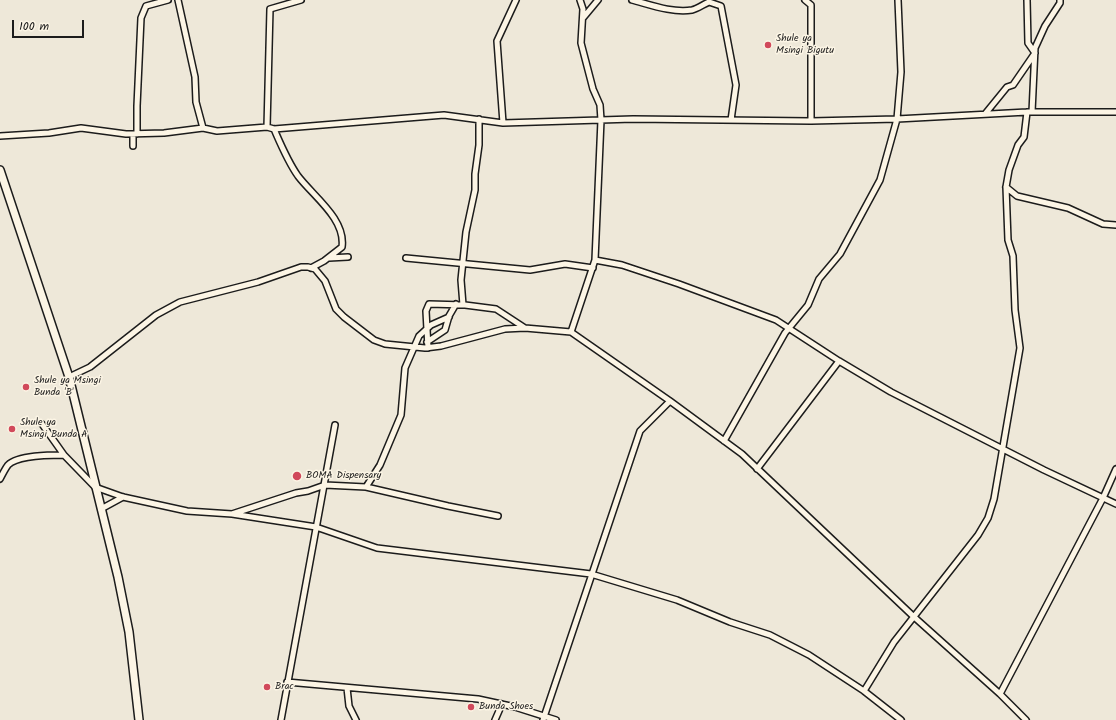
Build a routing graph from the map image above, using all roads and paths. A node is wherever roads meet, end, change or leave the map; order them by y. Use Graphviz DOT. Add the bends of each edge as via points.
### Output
graph roads {
  1 [pos="168,0"];
  2 [pos="178,0"];
  3 [pos="301,0"];
  4 [pos="516,0"];
  5 [pos="580,0"];
  6 [pos="598,0"];
  7 [pos="632,0"];
  8 [pos="804,0"];
  9 [pos="898,0"];
  10 [pos="1027,0"];
  11 [pos="1060,0"];
  12 [pos="583,18"];
  13 [pos="1035,53"];
  14 [pos="1030,112"];
  15 [pos="1116,112"];
  16 [pos="985,114"];
  17 [pos="479,119"];
  18 [pos="897,119"];
  19 [pos="601,120"];
  20 [pos="731,120"];
  21 [pos="811,121"];
  22 [pos="503,123"];
  23 [pos="267,127"];
  24 [pos="203,128"];
  25 [pos="274,129"];
  26 [pos="135,134"];
  27 [pos="0,136"];
  28 [pos="133,146"];
  29 [pos="0,170"];
  30 [pos="1006,187"];
  31 [pos="1116,226"];
  32 [pos="348,257"];
  33 [pos="328,258"];
  34 [pos="406,258"];
  35 [pos="595,260"];
  36 [pos="463,264"];
  37 [pos="311,268"];
  38 [pos="593,268"];
  39 [pos="456,304"];
  40 [pos="463,304"];
  41 [pos="449,317"];
  42 [pos="428,328"];
  43 [pos="525,328"];
  44 [pos="789,328"];
  45 [pos="572,332"];
  46 [pos="428,345"];
  47 [pos="415,347"];
  48 [pos="839,361"];
  49 [pos="69,377"];
  50 [pos="670,401"];
  51 [pos="42,424"];
  52 [pos="335,425"];
  53 [pos="724,441"];
  54 [pos="1002,449"];
  55 [pos="64,455"];
  56 [pos="757,469"];
  57 [pos="1116,469"];
  58 [pos="2,471"];
  59 [pos="0,479"];
  60 [pos="325,485"];
  61 [pos="95,487"];
  62 [pos="366,487"];
  63 [pos="123,497"];
  64 [pos="1103,498"];
  65 [pos="1116,504"];
  66 [pos="101,508"];
  67 [pos="232,514"];
  68 [pos="498,516"];
  69 [pos="316,527"];
  70 [pos="591,574"];
  71 [pos="913,616"];
  72 [pos="287,682"];
  73 [pos="347,688"];
  74 [pos="864,691"];
  75 [pos="1000,694"];
  76 [pos="502,704"];
  77 [pos="544,718"];
  78 [pos="139,720"];
  79 [pos="281,720"];
  80 [pos="356,720"];
  81 [pos="495,720"];
  82 [pos="556,720"];
  83 [pos="901,720"];
  84 [pos="1026,720"];
  1 -- 26 [label="street" via="146,6 141,18"];
  2 -- 24 [label="street"];
  3 -- 23 [label="street" via="270,9"];
  4 -- 22 [label="street" via="497,41"];
  5 -- 12 [label="street"];
  6 -- 12 [label="street"];
  7 -- 20 [label="street" via="671,10 692,10 709,2 721,6 736,85"];
  8 -- 21 [label="street" via="811,5"];
  9 -- 18 [label="street" via="901,72"];
  10 -- 13 [label="street" via="1028,43"];
  11 -- 13 [label="street"];
  12 -- 19 [label="street" via="581,43 593,89 600,105"];
  13 -- 14 [label="street"];
  13 -- 16 [label="street" via="1013,85 1008,87"];
  14 -- 15 [label="street"];
  14 -- 16 [label="street"];
  14 -- 30 [label="street" via="1024,137 1018,145 1009,170"];
  16 -- 18 [label="street"];
  17 -- 22 [label="street"];
  17 -- 25 [label="street" via="444,115"];
  17 -- 36 [label="street" via="475,190 466,232"];
  18 -- 21 [label="street"];
  18 -- 44 [label="street" via="880,180 840,254 819,279 808,305"];
  19 -- 20 [label="street"];
  19 -- 22 [label="street"];
  19 -- 35 [label="street"];
  20 -- 21 [label="street"];
  23 -- 24 [label="street" via="217,131"];
  23 -- 25 [label="street"];
  24 -- 26 [label="street"];
  25 -- 33 [label="street" via="288,161 298,176 322,201 341,228 342,247"];
  26 -- 27 [label="street" via="81,128"];
  26 -- 28 [label="street"];
  29 -- 49 [label="main road"];
  30 -- 31 [label="street" via="1017,196 1068,208 1103,224"];
  30 -- 54 [label="street" via="1008,240 1013,256 1015,310 1020,348"];
  32 -- 33 [label="street"];
  33 -- 37 [label="street"];
  34 -- 36 [label="street"];
  35 -- 38 [label="street"];
  35 -- 44 [label="street" via="622,265 679,284 776,320"];
  36 -- 38 [label="street" via="498,265 530,270 565,264"];
  36 -- 40 [label="street"];
  37 -- 47 [label="street" via="325,281 336,309 361,331 385,344"];
  37 -- 49 [label="street" via="301,267 258,282 180,302 156,315 90,367"];
  38 -- 45 [label="street"];
  39 -- 40 [label="street"];
  39 -- 41 [label="street"];
  39 -- 42 [label="street" via="429,304 426,311"];
  40 -- 43 [label="street" via="496,309"];
  41 -- 42 [label="street"];
  41 -- 46 [label="street" via="445,330"];
  42 -- 46 [label="street"];
  42 -- 47 [label="street" via="419,336"];
  43 -- 45 [label="street"];
  43 -- 46 [label="street" via="505,329 467,340"];
  44 -- 48 [label="street"];
  44 -- 53 [label="street"];
  45 -- 50 [label="street"];
  46 -- 47 [label="street"];
  47 -- 62 [label="street" via="405,368 401,415 380,465"];
  48 -- 54 [label="street" via="931,414"];
  48 -- 56 [label="street"];
  49 -- 61 [label="main road"];
  50 -- 53 [label="street"];
  50 -- 70 [label="street" via="640,431"];
  51 -- 55 [label="street"];
  52 -- 60 [label="street"];
  53 -- 56 [label="street"];
  54 -- 64 [label="street"];
  54 -- 71 [label="street" via="994,499 988,518 978,535"];
  55 -- 58 [label="street" via="38,456 16,461"];
  55 -- 61 [label="street"];
  56 -- 71 [label="street"];
  57 -- 64 [label="street"];
  58 -- 59 [label="street"];
  60 -- 62 [label="street"];
  60 -- 67 [label="street"];
  60 -- 69 [label="street"];
  61 -- 63 [label="street"];
  61 -- 66 [label="main road"];
  62 -- 68 [label="street"];
  63 -- 66 [label="street"];
  63 -- 67 [label="street" via="187,511"];
  64 -- 65 [label="street"];
  64 -- 75 [label="street"];
  66 -- 78 [label="main road" via="129,632"];
  67 -- 69 [label="street"];
  69 -- 70 [label="street" via="377,548"];
  69 -- 72 [label="street"];
  70 -- 74 [label="street" via="677,600 770,635 808,655"];
  70 -- 77 [label="street"];
  71 -- 74 [label="street"];
  71 -- 75 [label="street"];
  72 -- 73 [label="street"];
  72 -- 79 [label="street"];
  73 -- 76 [label="street" via="478,699"];
  73 -- 80 [label="street" via="349,706"];
  74 -- 83 [label="street"];
  75 -- 84 [label="street"];
  76 -- 77 [label="street"];
  76 -- 81 [label="street"];
  77 -- 82 [label="street"];
}
